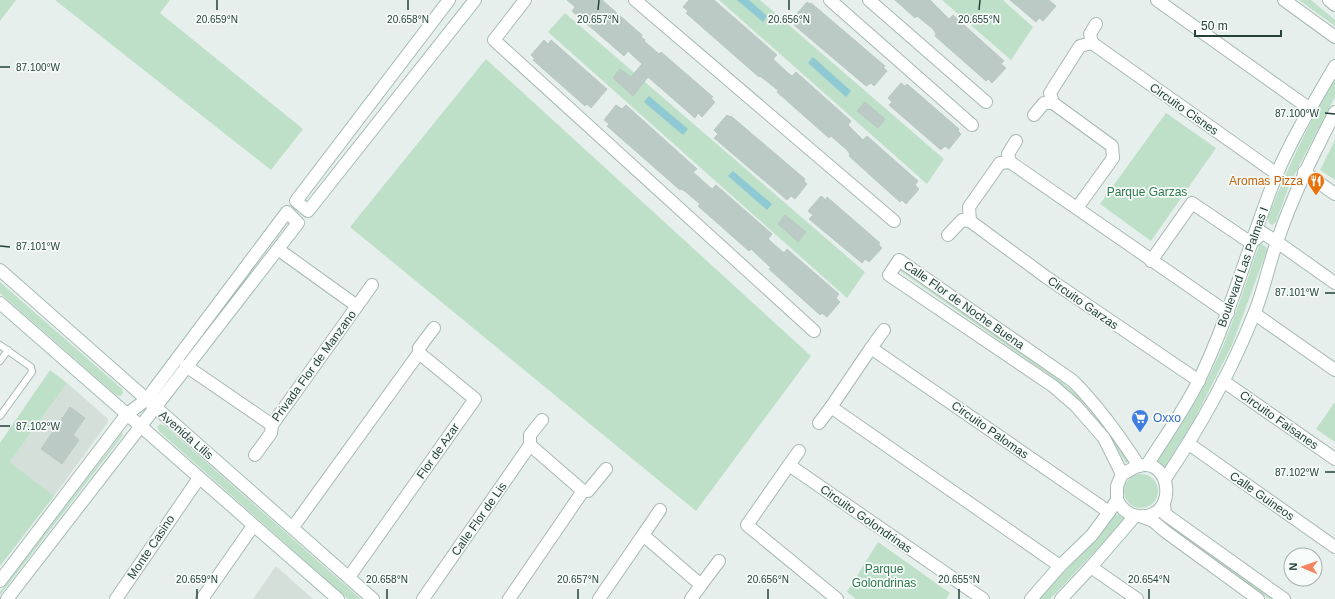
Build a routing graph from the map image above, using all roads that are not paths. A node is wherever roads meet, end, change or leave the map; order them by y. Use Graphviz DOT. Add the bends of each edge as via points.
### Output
graph roads {
  1 [pos="448,0"];
  2 [pos="475,0"];
  3 [pos="524,0"];
  4 [pos="636,0"];
  5 [pos="830,0"];
  6 [pos="869,0"];
  7 [pos="1157,0"];
  8 [pos="1284,0"];
  9 [pos="1329,0"];
  10 [pos="1335,5"];
  11 [pos="1096,24"];
  12 [pos="1335,37"];
  13 [pos="1092,43"];
  14 [pos="1335,66"];
  15 [pos="986,102"];
  16 [pos="1053,103"];
  17 [pos="1310,109"];
  18 [pos="1335,112"];
  19 [pos="1034,115"];
  20 [pos="972,125"];
  21 [pos="1016,141"];
  22 [pos="1010,162"];
  23 [pos="1304,172"];
  24 [pos="1277,174"];
  25 [pos="1335,194"];
  26 [pos="1077,208"];
  27 [pos="894,221"];
  28 [pos="970,221"];
  29 [pos="948,235"];
  30 [pos="1277,242"];
  31 [pos="1251,243"];
  32 [pos="279,250"];
  33 [pos="1151,261"];
  34 [pos="0,270"];
  35 [pos="1335,283"];
  36 [pos="372,285"];
  37 [pos="0,303"];
  38 [pos="357,306"];
  39 [pos="1228,313"];
  40 [pos="1255,314"];
  41 [pos="434,328"];
  42 [pos="884,330"];
  43 [pos="814,331"];
  44 [pos="0,345"];
  45 [pos="871,348"];
  46 [pos="8,350"];
  47 [pos="419,353"];
  48 [pos="0,361"];
  49 [pos="186,366"];
  50 [pos="1335,370"];
  51 [pos="1199,381"];
  52 [pos="1223,381"];
  53 [pos="150,404"];
  54 [pos="831,407"];
  55 [pos="127,414"];
  56 [pos="0,416"];
  57 [pos="542,420"];
  58 [pos="819,424"];
  59 [pos="140,425"];
  60 [pos="272,425"];
  61 [pos="1189,444"];
  62 [pos="530,445"];
  63 [pos="799,451"];
  64 [pos="255,455"];
  65 [pos="1335,459"];
  66 [pos="789,465"];
  67 [pos="1143,466"];
  68 [pos="606,469"];
  69 [pos="1122,474"];
  70 [pos="199,478"];
  71 [pos="1165,479"];
  72 [pos="584,491"];
  73 [pos="1117,500"];
  74 [pos="1164,504"];
  75 [pos="660,510"];
  76 [pos="1110,512"];
  77 [pos="1139,516"];
  78 [pos="253,526"];
  79 [pos="293,527"];
  80 [pos="644,535"];
  81 [pos="1335,547"];
  82 [pos="719,561"];
  83 [pos="1060,566"];
  84 [pos="1091,567"];
  85 [pos="349,577"];
  86 [pos="0,581"];
  87 [pos="701,585"];
  88 [pos="425,596"];
  89 [pos="7,599"];
  90 [pos="116,599"];
  91 [pos="202,599"];
  92 [pos="338,599"];
  93 [pos="373,599"];
  94 [pos="509,599"];
  95 [pos="598,599"];
  96 [pos="691,599"];
  97 [pos="837,599"];
  98 [pos="983,599"];
  99 [pos="1031,599"];
  100 [pos="1061,599"];
  101 [pos="1136,599"];
  102 [pos="1258,599"];
  103 [pos="1284,599"];
  1 -- 2 [label="street" via="296,201 308,211"];
  3 -- 43 [label="street" via="494,40"];
  4 -- 27 [label="street"];
  5 -- 20 [label="street"];
  6 -- 15 [label="street"];
  7 -- 17 [label="street"];
  8 -- 12 [label="street"];
  9 -- 10 [label="street"];
  11 -- 13 [label="street" via="1090,34"];
  13 -- 16 [label="street" via="1080,46 1050,93"];
  13 -- 24 [label="street, Circuito Cisnes"];
  14 -- 17 [label="street, Boulevard Las Palmas I"];
  16 -- 19 [label="street" via="1044,103"];
  16 -- 26 [label="street" via="1112,146 1113,158"];
  17 -- 24 [label="street, Boulevard Las Palmas I"];
  18 -- 23 [label="street, Boulevard Las Palmas I"];
  21 -- 22 [label="street" via="1008,154"];
  22 -- 26 [label="street"];
  22 -- 28 [label="street" via="1000,163 969,207"];
  23 -- 25 [label="street"];
  23 -- 30 [label="street, Boulevard Las Palmas I"];
  24 -- 31 [label="street, Boulevard Las Palmas I"];
  26 -- 33 [label="street"];
  28 -- 29 [label="street" via="962,220"];
  28 -- 51 [label="street, Circuito Garzas" via="1046,277"];
  30 -- 31 [label="street" via="1263,233"];
  30 -- 35 [label="street"];
  30 -- 40 [label="street, Boulevard Las Palmas I"];
  31 -- 33 [label="street" via="1192,203"];
  31 -- 39 [label="street, Boulevard Las Palmas I"];
  32 -- 38 [label="street, Privada Flor de Manzano"];
  32 -- 49 [label="street"];
  32 -- 53 [label="street" via="298,223 287,212"];
  33 -- 39 [label="street"];
  34 -- 53 [label="street, Avenida Lilis"];
  36 -- 38 [label="street, Privada Flor de Manzano"];
  37 -- 55 [label="street, Avenida Lilis"];
  38 -- 60 [label="street, Privada Flor de Manzano"];
  39 -- 51 [label="street, Boulevard Las Palmas I"];
  40 -- 50 [label="street"];
  40 -- 52 [label="street, Boulevard Las Palmas I"];
  41 -- 47 [label="street" via="419,348"];
  42 -- 45 [label="street"];
  44 -- 46 [label="lane"];
  45 -- 54 [label="street"];
  45 -- 76 [label="street, Circuito Palomas"];
  46 -- 48 [label="lane"];
  46 -- 56 [label="lane" via="31,367 32,372"];
  47 -- 79 [label="street"];
  47 -- 85 [label="street, Flor de Azar" via="475,399"];
  49 -- 53 [label="street"];
  49 -- 60 [label="street, Privada Flor de Manzano"];
  51 -- 67 [label="street, Boulevard Las Palmas I"];
  52 -- 61 [label="street, Boulevard Las Palmas I"];
  52 -- 65 [label="street, Circuito Faisanes"];
  53 -- 55 [label="street"];
  53 -- 59 [label="street"];
  53 -- 79 [label="street, Avenida Lilis"];
  54 -- 58 [label="street"];
  54 -- 83 [label="street"];
  55 -- 59 [label="street, Avenida Lilis"];
  55 -- 86 [label="street"];
  57 -- 62 [label="street, Calle Flor de Lis" via="530,435"];
  59 -- 70 [label="street, Avenida Lilis"];
  59 -- 89 [label="street"];
  60 -- 64 [label="street, Privada Flor de Manzano" via="271,433"];
  61 -- 71 [label="street, Boulevard Las Palmas I"];
  61 -- 81 [label="street, Calle Guineos"];
  62 -- 72 [label="street"];
  62 -- 88 [label="street, Calle Flor de Lis"];
  63 -- 66 [label="street"];
  66 -- 97 [label="street" via="743,529"];
  66 -- 98 [label="street, Circuito Golondrinas"];
  67 -- 69 [label="street"];
  67 -- 69 [label="street, Calle Flor de Noche Buena" via="1095,402 1073,382 899,260 889,275 1053,386 1076,406 1104,438"];
  67 -- 71 [label="street" via="1157,469"];
  68 -- 72 [label="street" via="588,491"];
  69 -- 73 [label="street" via="1117,486"];
  70 -- 78 [label="street, Avenida Lilis"];
  70 -- 90 [label="street, Monte Casino"];
  71 -- 74 [label="street" via="1168,494"];
  72 -- 94 [label="street"];
  73 -- 76 [label="street"];
  73 -- 77 [label="street" via="1121,508"];
  74 -- 77 [label="street" via="1158,511"];
  74 -- 103 [label="street" via="1165,514"];
  75 -- 80 [label="street"];
  76 -- 83 [label="street" via="1092,535"];
  77 -- 84 [label="street"];
  77 -- 102 [label="street" via="1153,521"];
  78 -- 91 [label="street"];
  78 -- 92 [label="street, Avenida Lilis"];
  79 -- 85 [label="street, Avenida Lilis"];
  80 -- 87 [label="street"];
  80 -- 95 [label="street"];
  82 -- 87 [label="street"];
  83 -- 99 [label="street"];
  84 -- 100 [label="street"];
  84 -- 101 [label="street"];
  85 -- 93 [label="street, Avenida Lilis"];
  87 -- 96 [label="street"];
}
